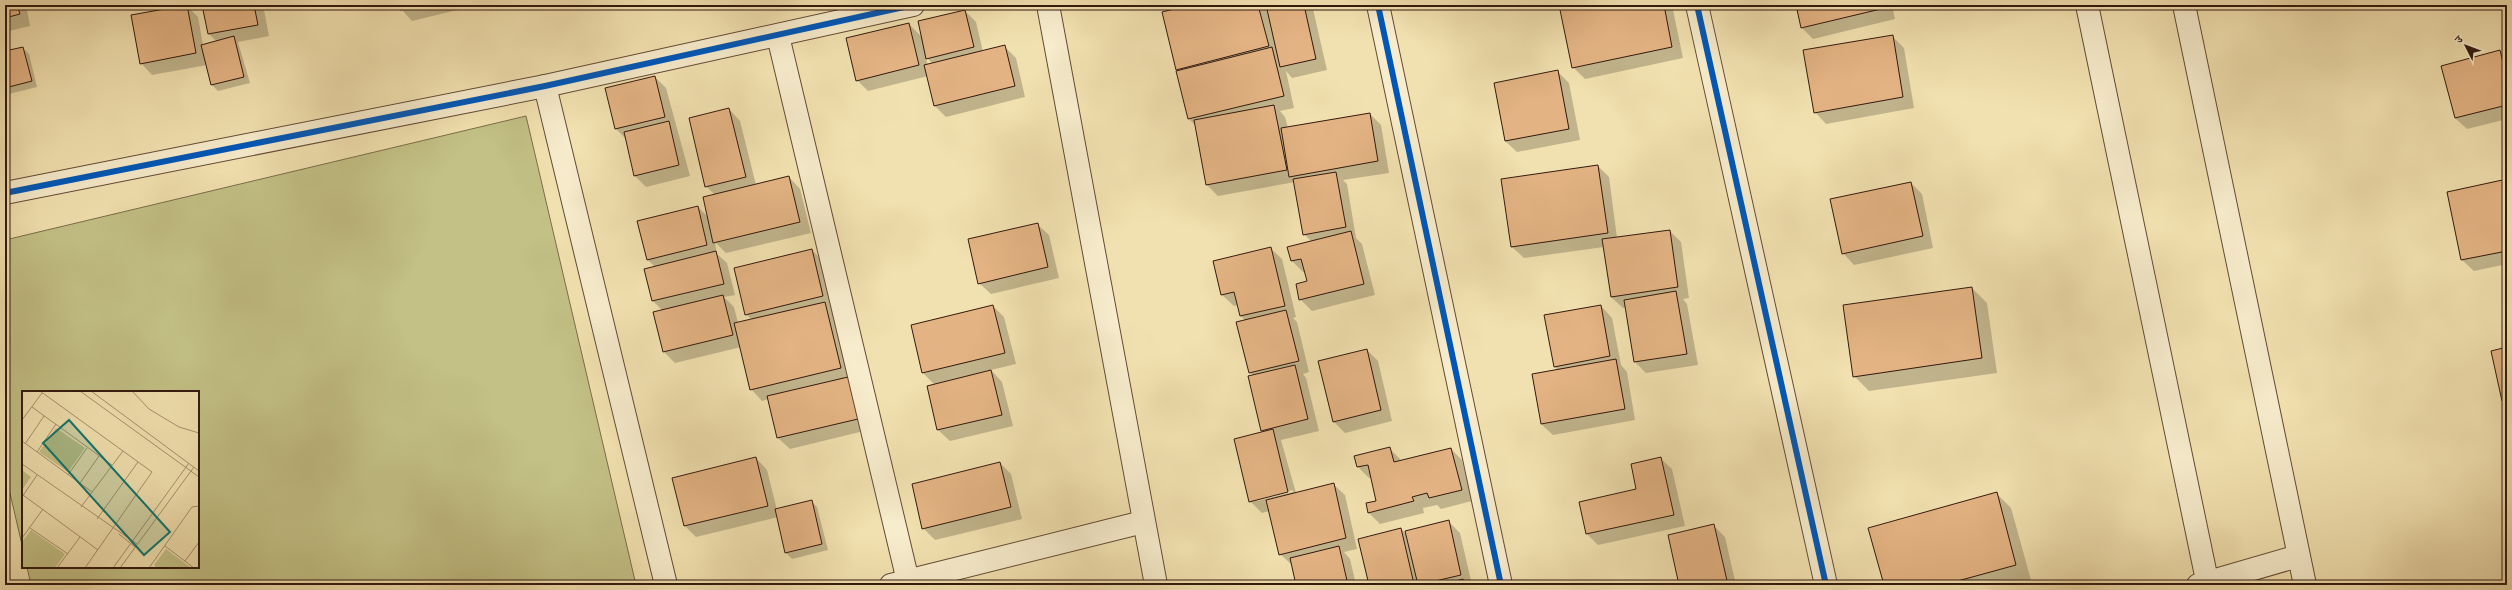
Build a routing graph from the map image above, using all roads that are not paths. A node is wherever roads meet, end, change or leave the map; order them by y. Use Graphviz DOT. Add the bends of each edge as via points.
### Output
graph roads {
  1 [pos="913,5"];
  2 [pos="1048,5"];
  3 [pos="1378,5"];
  4 [pos="1697,5"];
  5 [pos="2087,5"];
  6 [pos="2184,5"];
  7 [pos="778,36"];
  8 [pos="545,86"];
  9 [pos="5,193"];
  10 [pos="1143,522"];
  11 [pos="2298,556"];
  12 [pos="900,583"];
  13 [pos="2204,584"];
  14 [pos="666,585"];
  15 [pos="1156,585"];
  16 [pos="1501,585"];
  17 [pos="1826,585"];
  18 [pos="2305,585"];
  1 -- 7 [label="street"];
  2 -- 10 [label="street"];
  3 -- 16 [label="street"];
  4 -- 17 [label="street"];
  5 -- 13 [label="street"];
  6 -- 11 [label="street"];
  7 -- 8 [label="street"];
  7 -- 12 [label="street"];
  8 -- 9 [label="street"];
  8 -- 14 [label="street"];
  10 -- 12 [label="street"];
  10 -- 15 [label="street"];
  11 -- 13 [label="street"];
  11 -- 18 [label="street"];
}
